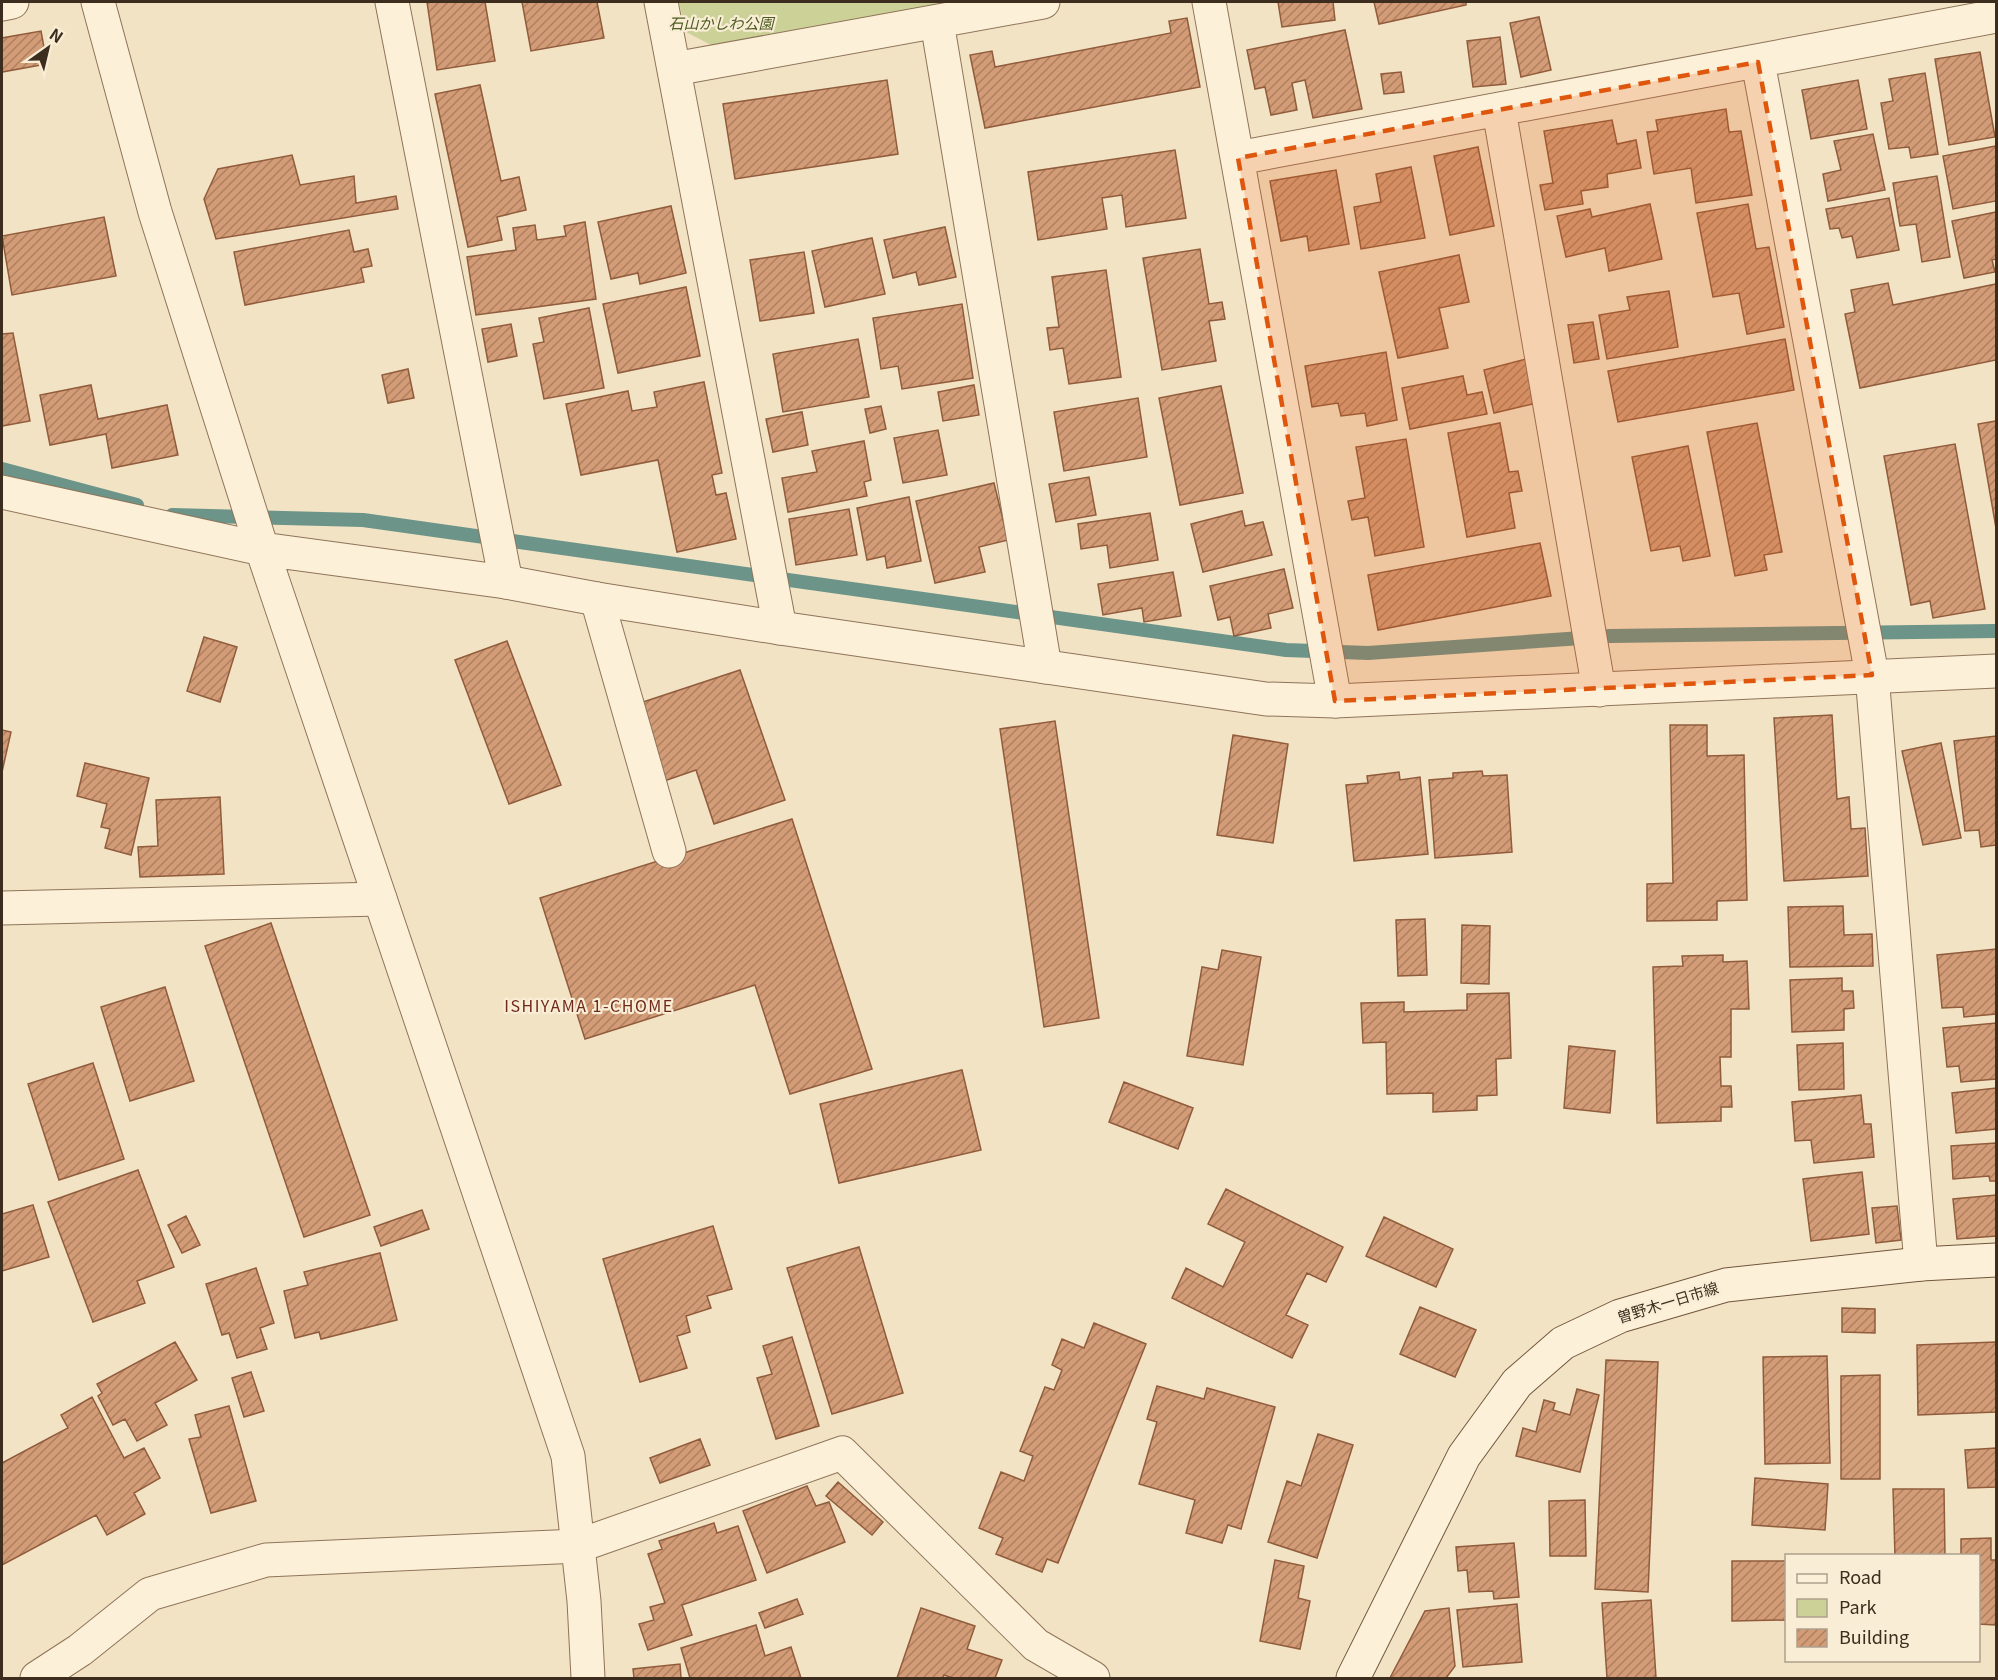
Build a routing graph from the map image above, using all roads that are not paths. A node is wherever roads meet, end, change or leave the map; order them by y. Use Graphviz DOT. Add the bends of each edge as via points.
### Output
graph roads {
  1 [pos="12,2"];
  2 [pos="98,2"];
  3 [pos="392,2"];
  4 [pos="661,2"];
  5 [pos="1043,2"];
  6 [pos="1209,2"];
  7 [pos="2,3"];
  8 [pos="1996,16"];
  9 [pos="937,22"];
  10 [pos="1758,62"];
  11 [pos="674,69"];
  12 [pos="1499,110"];
  13 [pos="1238,158"];
  14 [pos="2,492"];
  15 [pos="262,549"];
  16 [pos="506,582"];
  17 [pos="597,599"];
  18 [pos="780,628"];
  19 [pos="1045,667"];
  20 [pos="1996,671"];
  21 [pos="1872,675"];
  22 [pos="1599,690"];
  23 [pos="1335,701"];
  24 [pos="669,851"];
  25 [pos="380,899"];
  26 [pos="2,908"];
  27 [pos="1996,1260"];
  28 [pos="1921,1263"];
  29 [pos="578,1546"];
  30 [pos="37,1678"];
  31 [pos="588,1678"];
  32 [pos="1093,1678"];
  33 [pos="1353,1678"];
  1 -- 7 [label="street"];
  2 -- 15 [label="street" via="154,212"];
  3 -- 16 [label="street"];
  4 -- 11 [label="street"];
  5 -- 9 [label="street"];
  6 -- 13 [label="street"];
  8 -- 10 [label="street"];
  9 -- 11 [label="street"];
  9 -- 19 [label="street"];
  10 -- 12 [label="street"];
  10 -- 21 [label="street"];
  11 -- 18 [label="street"];
  12 -- 13 [label="street"];
  12 -- 22 [label="street"];
  13 -- 23 [label="street"];
  14 -- 15 [label="street"];
  15 -- 16 [label="street"];
  15 -- 25 [label="street"];
  16 -- 17 [label="street"];
  17 -- 18 [label="street"];
  17 -- 24 [label="street"];
  18 -- 19 [label="street"];
  19 -- 23 [label="street" via="1266,699"];
  20 -- 21 [label="street"];
  21 -- 22 [label="street"];
  21 -- 28 [label="street"];
  22 -- 23 [label="street"];
  25 -- 26 [label="street"];
  25 -- 29 [label="street" via="568,1456"];
  27 -- 28 [label="street, 曽野木一日市線"];
  28 -- 33 [label="street, 曽野木一日市線" via="1726,1285 1620,1316 1563,1343 1516,1383 1464,1456"];
  29 -- 30 [label="street" via="266,1560 150,1594 80,1650"];
  29 -- 31 [label="street"];
  29 -- 32 [label="street" via="842,1453 1036,1645"];
}
